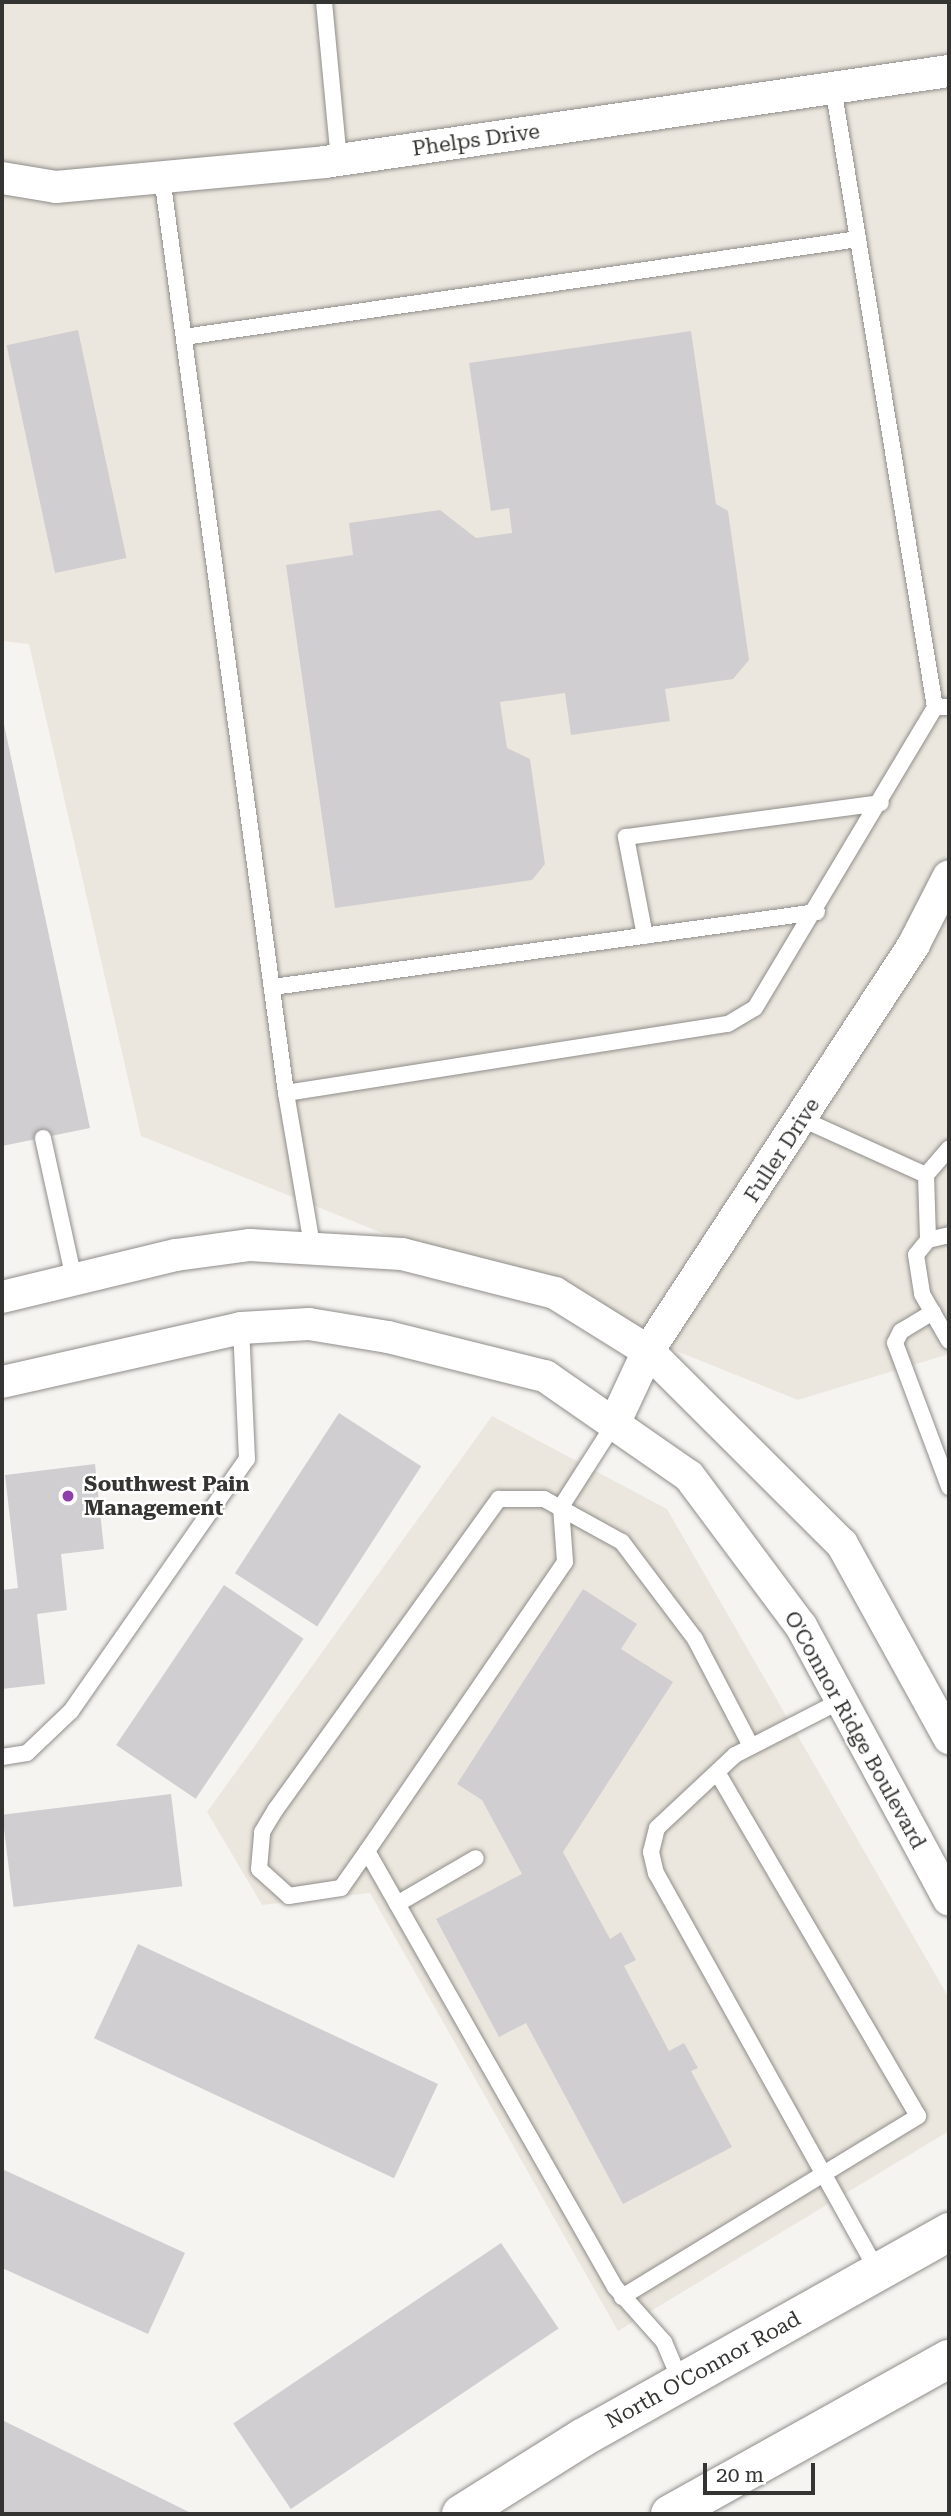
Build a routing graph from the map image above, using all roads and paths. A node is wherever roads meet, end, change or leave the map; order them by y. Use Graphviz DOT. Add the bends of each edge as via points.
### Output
graph roads {
  1 [pos="324,2"];
  2 [pos="949,71"];
  3 [pos="833,87"];
  4 [pos="339,160"];
  5 [pos="162,177"];
  6 [pos="2,178"];
  7 [pos="858,239"];
  8 [pos="184,337"];
  9 [pos="942,707"];
  10 [pos="881,803"];
  11 [pos="949,876"];
  12 [pos="817,912"];
  13 [pos="645,936"];
  14 [pos="273,987"];
  15 [pos="286,1093"];
  16 [pos="803,1119"];
  17 [pos="43,1138"];
  18 [pos="949,1149"];
  19 [pos="926,1175"];
  20 [pos="949,1235"];
  21 [pos="928,1240"];
  22 [pos="312,1245"];
  23 [pos="74,1279"];
  24 [pos="2,1297"];
  25 [pos="933,1312"];
  26 [pos="241,1328"];
  27 [pos="949,1341"];
  28 [pos="648,1351"];
  29 [pos="2,1382"];
  30 [pos="614,1424"];
  31 [pos="949,1487"];
  32 [pos="561,1507"];
  33 [pos="939,1697"];
  34 [pos="842,1700"];
  35 [pos="949,1738"];
  36 [pos="751,1746"];
  37 [pos="2,1757"];
  38 [pos="717,1772"];
  39 [pos="367,1851"];
  40 [pos="476,1858"];
  41 [pos="949,1900"];
  42 [pos="397,1904"];
  43 [pos="826,2178"];
  44 [pos="949,2232"];
  45 [pos="878,2272"];
  46 [pos="622,2297"];
  47 [pos="948,2360"];
  48 [pos="681,2382"];
  49 [pos="461,2514"];
  50 [pos="670,2514"];
  1 -- 4 [label="lane"];
  2 -- 3 [label="street, Phelps Drive"];
  3 -- 4 [label="street, Phelps Drive"];
  3 -- 7 [label="lane"];
  4 -- 5 [label="street, Phelps Drive"];
  5 -- 6 [label="street, Phelps Drive" via="56,187"];
  5 -- 8 [label="lane"];
  7 -- 8 [label="lane"];
  7 -- 9 [label="lane"];
  8 -- 14 [label="lane"];
  9 -- 10 [label="lane"];
  10 -- 12 [label="lane"];
  10 -- 13 [label="lane" via="626,837"];
  11 -- 16 [label="street, Fuller Drive" via="914,944"];
  12 -- 13 [label="lane"];
  12 -- 15 [label="lane" via="755,1008 728,1024"];
  13 -- 14 [label="lane"];
  14 -- 15 [label="lane"];
  15 -- 22 [label="lane"];
  16 -- 19 [label="lane"];
  16 -- 28 [label="street, Fuller Drive"];
  17 -- 23 [label="lane"];
  18 -- 19 [label="lane"];
  19 -- 21 [label="lane"];
  20 -- 21 [label="lane"];
  21 -- 25 [label="lane" via="916,1255 922,1294"];
  22 -- 23 [label="street" via="176,1255"];
  22 -- 28 [label="street" via="402,1254 555,1293"];
  23 -- 24 [label="street"];
  25 -- 27 [label="lane"];
  25 -- 31 [label="lane" via="901,1331 895,1343"];
  26 -- 29 [label="street, O'Connor Ridge Boulevard"];
  26 -- 30 [label="street, O'Connor Ridge Boulevard" via="309,1324 375,1334 545,1376"];
  26 -- 37 [label="lane" via="247,1459 71,1711 27,1753"];
  28 -- 30 [label="street, Fuller Drive"];
  28 -- 33 [label="street" via="842,1544"];
  30 -- 32 [label="lane"];
  30 -- 34 [label="street, O'Connor Ridge Boulevard" via="689,1476 801,1626"];
  32 -- 36 [label="lane" via="622,1542 651,1574 695,1639"];
  32 -- 39 [label="lane" via="565,1562"];
  32 -- 39 [label="lane" via="525,1494 499,1499 486,1511 262,1832 259,1869 289,1896 341,1888"];
  33 -- 35 [label="street"];
  34 -- 36 [label="lane"];
  34 -- 41 [label="street, O'Connor Ridge Boulevard"];
  36 -- 38 [label="lane"];
  38 -- 43 [label="lane" via="657,1828 651,1852 656,1873"];
  38 -- 43 [label="lane" via="918,2116"];
  39 -- 42 [label="lane"];
  40 -- 42 [label="lane"];
  42 -- 46 [label="lane"];
  43 -- 45 [label="lane"];
  43 -- 46 [label="lane"];
  44 -- 45 [label="main road, North O'Connor Road"];
  45 -- 48 [label="main road, North O'Connor Road"];
  46 -- 48 [label="lane" via="664,2342"];
  47 -- 50 [label="main road"];
  48 -- 49 [label="main road, North O'Connor Road"];
}
